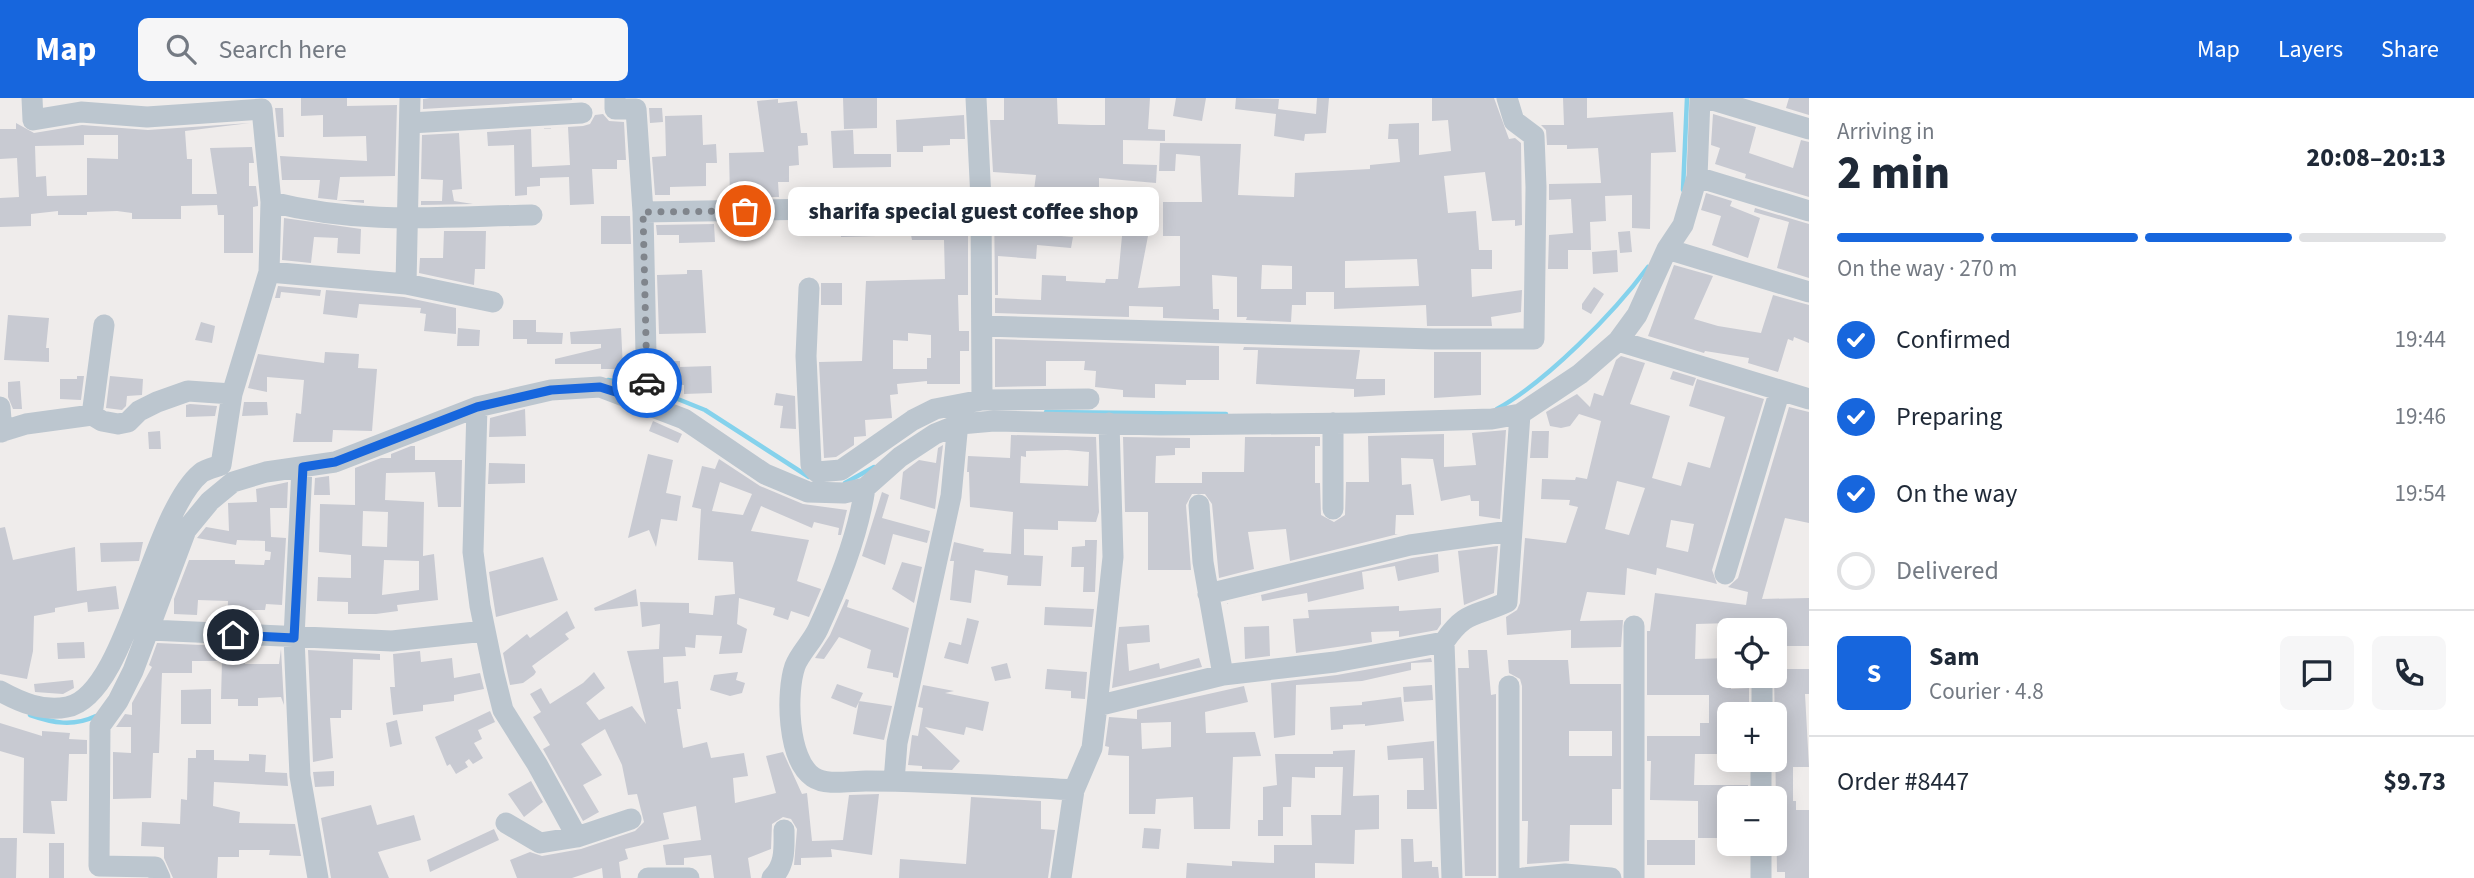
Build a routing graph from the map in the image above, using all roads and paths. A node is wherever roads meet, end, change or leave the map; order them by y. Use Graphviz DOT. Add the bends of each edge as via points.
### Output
graph roads {
  1 [pos="32,98"];
  2 [pos="410,98"];
  3 [pos="615,98"];
  4 [pos="976,98"];
  5 [pos="1507,98"];
  6 [pos="1700,98"];
  7 [pos="1706,98"];
  8 [pos="582,113"];
  9 [pos="410,123"];
  10 [pos="1809,129"];
  11 [pos="1697,177"];
  12 [pos="981,200"];
  13 [pos="271,202"];
  14 [pos="1809,211"];
  15 [pos="643,212"];
  16 [pos="532,215"];
  17 [pos="408,220"];
  18 [pos="1667,249"];
  19 [pos="270,272"];
  20 [pos="406,284"];
  21 [pos="809,288"];
  22 [pos="1809,292"];
  23 [pos="493,302"];
  24 [pos="104,325"];
  25 [pos="983,326"];
  26 [pos="1618,341"];
  27 [pos="1780,390"];
  28 [pos="647,392"];
  29 [pos="232,394"];
  30 [pos="1089,399"];
  31 [pos="1809,399"];
  32 [pos="982,400"];
  33 [pos="0,407"];
  34 [pos="477,407"];
  35 [pos="959,414"];
  36 [pos="1520,414"];
  37 [pos="92,415"];
  38 [pos="1109,423"];
  39 [pos="1333,423"];
  40 [pos="1,432"];
  41 [pos="303,467"];
  42 [pos="865,488"];
  43 [pos="1199,505"];
  44 [pos="1333,509"];
  45 [pos="1510,531"];
  46 [pos="1725,574"];
  47 [pos="1208,594"];
  48 [pos="1634,626"];
  49 [pos="150,630"];
  50 [pos="485,631"];
  51 [pos="294,638"];
  52 [pos="1444,642"];
  53 [pos="1223,675"];
  54 [pos="1510,686"];
  55 [pos="0,691"];
  56 [pos="97,703"];
  57 [pos="1097,706"];
  58 [pos="894,781"];
  59 [pos="1074,790"];
  60 [pos="631,820"];
  61 [pos="506,822"];
  62 [pos="784,830"];
  63 [pos="577,837"];
  64 [pos="1761,856"];
  65 [pos="160,878"];
  66 [pos="318,878"];
  67 [pos="648,878"];
  68 [pos="686,878"];
  69 [pos="772,878"];
  70 [pos="1061,878"];
  71 [pos="1452,878"];
  72 [pos="1509,878"];
  73 [pos="1523,878"];
  74 [pos="1606,878"];
  75 [pos="1634,878"];
  76 [pos="1761,878"];
  1 -- 13 [label="street" via="33,120 81,112 147,117 262,109"];
  2 -- 9 [label="street"];
  3 -- 15 [label="street" via="615,108 636,109"];
  4 -- 12 [label="street"];
  5 -- 25 [label="street" via="1514,121 1534,136 1534,339"];
  6 -- 11 [label="street"];
  7 -- 10 [label="street"];
  8 -- 9 [label="street"];
  9 -- 17 [label="street"];
  11 -- 14 [label="street"];
  11 -- 18 [label="street" via="1683,225"];
  12 -- 15 [label="street"];
  12 -- 25 [label="street"];
  13 -- 17 [label="street" via="318,214"];
  13 -- 19 [label="street"];
  15 -- 28 [label="street"];
  16 -- 17 [label="street"];
  17 -- 20 [label="street"];
  18 -- 22 [label="street"];
  18 -- 26 [label="street" via="1637,315"];
  19 -- 20 [label="street"];
  19 -- 29 [label="street"];
  20 -- 23 [label="street"];
  21 -- 35 [label="street" via="806,356 812,470 841,470 934,409"];
  24 -- 37 [label="street"];
  25 -- 32 [label="street"];
  26 -- 27 [label="street"];
  26 -- 36 [label="street" via="1580,374"];
  27 -- 31 [label="street"];
  27 -- 46 [label="street"];
  28 -- 34 [label="street" via="600,387 551,390"];
  28 -- 42 [label="street" via="765,474 808,492 844,494"];
  29 -- 37 [label="street" via="188,391 157,401 118,424"];
  29 -- 56 [label="street" via="221,465 202,472 159,543 136,609 101,680"];
  30 -- 32 [label="street"];
  32 -- 35 [label="street"];
  33 -- 40 [label="street"];
  34 -- 41 [label="street" via="335,462"];
  34 -- 50 [label="street" via="473,552"];
  35 -- 38 [label="street" via="994,421"];
  35 -- 42 [label="street"];
  35 -- 58 [label="street" via="948,509 897,743"];
  36 -- 39 [label="street" via="1492,419"];
  36 -- 45 [label="street"];
  37 -- 40 [label="street"];
  38 -- 39 [label="street"];
  38 -- 57 [label="street" via="1113,557"];
  39 -- 44 [label="street"];
  41 -- 49 [label="street" via="233,482 210,501 186,530"];
  41 -- 51 [label="street"];
  42 -- 58 [label="street" via="834,595 796,663 789,687 789,716 798,754 811,776 824,781"];
  43 -- 47 [label="street"];
  45 -- 47 [label="street" via="1410,545"];
  45 -- 52 [label="street" via="1507,602 1473,613 1456,625"];
  47 -- 53 [label="street"];
  48 -- 75 [label="street"];
  49 -- 51 [label="street"];
  49 -- 56 [label="street" via="123,691"];
  50 -- 51 [label="street" via="392,641"];
  50 -- 63 [label="street" via="503,710"];
  51 -- 66 [label="street" via="300,776"];
  52 -- 53 [label="street" via="1335,662"];
  52 -- 71 [label="street"];
  53 -- 57 [label="street"];
  54 -- 72 [label="street"];
  55 -- 56 [label="street" via="43,708"];
  56 -- 65 [label="street" via="99,866 155,867"];
  57 -- 59 [label="street" via="1091,748"];
  58 -- 59 [label="street"];
  59 -- 70 [label="street"];
  60 -- 63 [label="street"];
  61 -- 63 [label="street" via="540,843"];
  62 -- 69 [label="street" via="783,859"];
  64 -- 76 [label="street"];
  67 -- 68 [label="street"];
  73 -- 74 [label="street" via="1566,874"];
}
